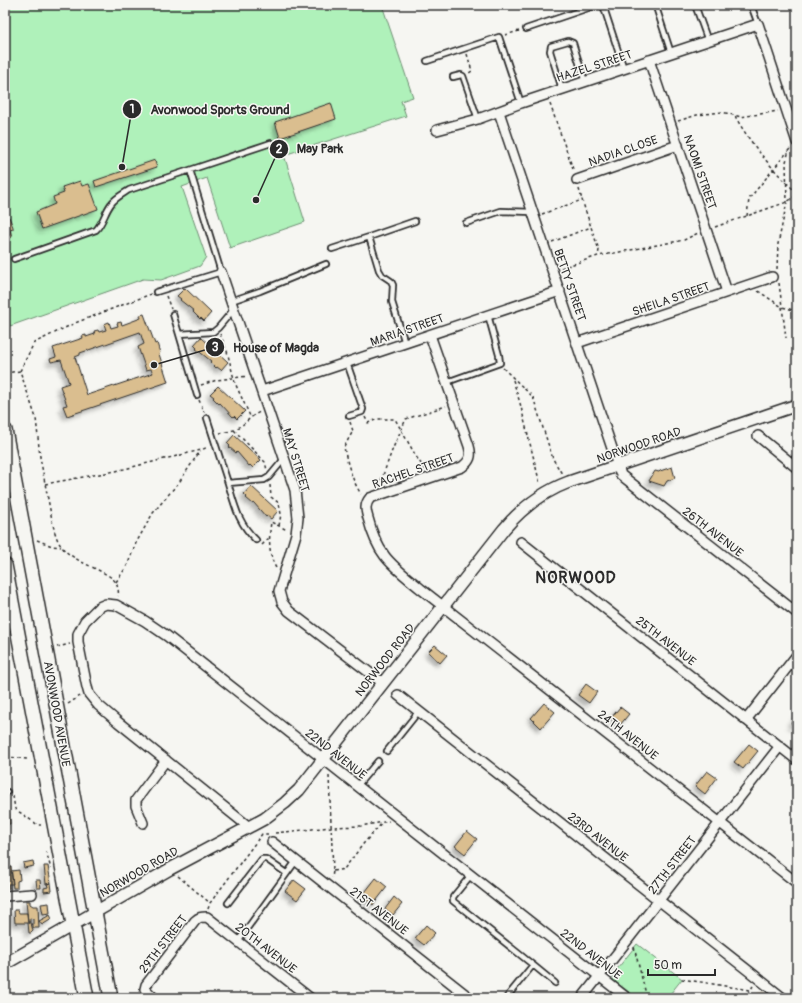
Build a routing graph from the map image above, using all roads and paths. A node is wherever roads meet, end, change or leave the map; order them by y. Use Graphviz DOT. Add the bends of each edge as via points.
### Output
graph roads {
  1 [pos="597,5"];
  2 [pos="603,5"];
  3 [pos="695,5"];
  4 [pos="751,5"];
  5 [pos="656,7"];
  6 [pos="758,24"];
  7 [pos="526,29"];
  8 [pos="499,37"];
  9 [pos="708,41"];
  10 [pos="465,48"];
  11 [pos="671,53"];
  12 [pos="649,60"];
  13 [pos="427,61"];
  14 [pos="624,69"];
  15 [pos="463,76"];
  16 [pos="453,77"];
  17 [pos="585,82"];
  18 [pos="562,89"];
  19 [pos="547,94"];
  20 [pos="521,103"];
  21 [pos="786,107"];
  22 [pos="499,112"];
  23 [pos="734,115"];
  24 [pos="478,119"];
  25 [pos="670,124"];
  26 [pos="794,126"];
  27 [pos="437,130"];
  28 [pos="271,143"];
  29 [pos="678,145"];
  30 [pos="795,145"];
  31 [pos="789,150"];
  32 [pos="773,169"];
  33 [pos="190,170"];
  34 [pos="577,180"];
  35 [pos="786,182"];
  36 [pos="797,194"];
  37 [pos="582,200"];
  38 [pos="787,202"];
  39 [pos="534,215"];
  40 [pos="746,216"];
  41 [pos="416,221"];
  42 [pos="466,223"];
  43 [pos="591,227"];
  44 [pos="706,229"];
  45 [pos="369,237"];
  46 [pos="544,245"];
  47 [pos="332,249"];
  48 [pos="598,256"];
  49 [pos="14,259"];
  50 [pos="326,264"];
  51 [pos="553,271"];
  52 [pos="221,272"];
  53 [pos="774,274"];
  54 [pos="751,284"];
  55 [pos="163,289"];
  56 [pos="560,291"];
  57 [pos="156,292"];
  58 [pos="727,292"];
  59 [pos="232,305"];
  60 [pos="782,307"];
  61 [pos="797,311"];
  62 [pos="173,314"];
  63 [pos="488,315"];
  64 [pos="218,328"];
  65 [pos="179,334"];
  66 [pos="430,335"];
  67 [pos="786,338"];
  68 [pos="405,343"];
  69 [pos="577,343"];
  70 [pos="347,363"];
  71 [pos="500,364"];
  72 [pos="20,371"];
  73 [pos="5,373"];
  74 [pos="242,377"];
  75 [pos="234,378"];
  76 [pos="512,378"];
  77 [pos="447,382"];
  78 [pos="195,387"];
  79 [pos="262,392"];
  80 [pos="197,395"];
  81 [pos="455,403"];
  82 [pos="797,405"];
  83 [pos="362,412"];
  84 [pos="255,414"];
  85 [pos="349,416"];
  86 [pos="250,417"];
  87 [pos="207,418"];
  88 [pos="5,430"];
  89 [pos="401,430"];
  90 [pos="213,435"];
  91 [pos="758,436"];
  92 [pos="201,450"];
  93 [pos="284,460"];
  94 [pos="618,466"];
  95 [pos="797,468"];
  96 [pos="563,476"];
  97 [pos="431,477"];
  98 [pos="228,483"];
  99 [pos="45,484"];
  100 [pos="541,486"];
  101 [pos="379,494"];
  102 [pos="367,502"];
  103 [pos="284,528"];
  104 [pos="269,538"];
  105 [pos="37,540"];
  106 [pos="256,540"];
  107 [pos="521,542"];
  108 [pos="260,546"];
  109 [pos="62,547"];
  110 [pos="273,562"];
  111 [pos="5,565"];
  112 [pos="116,582"];
  113 [pos="116,605"];
  114 [pos="444,606"];
  115 [pos="797,613"];
  116 [pos="78,642"];
  117 [pos="57,647"];
  118 [pos="797,656"];
  119 [pos="9,657"];
  120 [pos="5,658"];
  121 [pos="5,670"];
  122 [pos="383,683"];
  123 [pos="5,690"];
  124 [pos="89,694"];
  125 [pos="398,695"];
  126 [pos="68,704"];
  127 [pos="419,711"];
  128 [pos="746,720"];
  129 [pos="5,729"];
  130 [pos="780,746"];
  131 [pos="387,751"];
  132 [pos="6,752"];
  133 [pos="5,757"];
  134 [pos="28,759"];
  135 [pos="166,760"];
  136 [pos="323,760"];
  137 [pos="797,760"];
  138 [pos="378,761"];
  139 [pos="5,773"];
  140 [pos="329,773"];
  141 [pos="357,786"];
  142 [pos="6,792"];
  143 [pos="398,818"];
  144 [pos="383,822"];
  145 [pos="720,822"];
  146 [pos="143,823"];
  147 [pos="41,825"];
  148 [pos="331,826"];
  149 [pos="249,827"];
  150 [pos="272,842"];
  151 [pos="296,860"];
  152 [pos="333,872"];
  153 [pos="286,873"];
  154 [pos="177,875"];
  155 [pos="471,875"];
  156 [pos="797,882"];
  157 [pos="330,887"];
  158 [pos="32,894"];
  159 [pos="5,896"];
  160 [pos="659,900"];
  161 [pos="228,903"];
  162 [pos="94,912"];
  163 [pos="207,917"];
  164 [pos="73,924"];
  165 [pos="238,941"];
  166 [pos="633,944"];
  167 [pos="5,964"];
  168 [pos="533,965"];
  169 [pos="599,976"];
  170 [pos="758,978"];
  171 [pos="682,980"];
  172 [pos="555,983"];
  173 [pos="750,990"];
  174 [pos="150,995"];
  175 [pos="87,998"];
  176 [pos="111,998"];
  177 [pos="310,998"];
  178 [pos="470,998"];
  179 [pos="506,998"];
  180 [pos="582,998"];
  181 [pos="627,998"];
  182 [pos="647,998"];
  183 [pos="745,998"];
  184 [pos="783,998"];
  1 -- 7 [label="lane"];
  2 -- 14 [label="lane"];
  3 -- 9 [label="lane"];
  4 -- 6 [label="lane"];
  5 -- 11 [label="lane"];
  6 -- 9 [label="street, HAZEL STREET"];
  6 -- 21 [label="street"];
  7 -- 8 [label="path"];
  8 -- 10 [label="lane"];
  8 -- 20 [label="lane"];
  9 -- 11 [label="street, HAZEL STREET"];
  10 -- 13 [label="lane"];
  10 -- 15 [label="path" via="472,72"];
  11 -- 12 [label="street, HAZEL STREET"];
  12 -- 14 [label="street, HAZEL STREET"];
  12 -- 25 [label="street, NAOMI STREET"];
  14 -- 17 [label="street, HAZEL STREET"];
  15 -- 16 [label="lane"];
  15 -- 24 [label="lane"];
  17 -- 18 [label="street, HAZEL STREET"];
  17 -- 18 [label="lane" via="573,43 568,41 551,46 550,51"];
  18 -- 19 [label="street, HAZEL STREET"];
  19 -- 20 [label="street, HAZEL STREET"];
  19 -- 34 [label="path"];
  20 -- 22 [label="street, HAZEL STREET"];
  21 -- 23 [label="path" via="777,112 741,117"];
  21 -- 26 [label="street"];
  22 -- 24 [label="street, HAZEL STREET"];
  22 -- 39 [label="street, BETTY STREET"];
  23 -- 25 [label="path" via="722,112 697,115"];
  23 -- 32 [label="path" via="750,142"];
  24 -- 27 [label="street, HAZEL STREET"];
  25 -- 29 [label="street, NAOMI STREET"];
  26 -- 30 [label="street"];
  28 -- 33 [label="lane"];
  29 -- 34 [label="street, NADIA CLOSE"];
  29 -- 44 [label="street, NAOMI STREET"];
  30 -- 31 [label="path"];
  31 -- 32 [label="path"];
  31 -- 35 [label="path"];
  32 -- 35 [label="path"];
  32 -- 40 [label="path" via="750,198"];
  33 -- 49 [label="lane" via="129,190 112,203 96,230"];
  33 -- 52 [label="lane"];
  34 -- 37 [label="path"];
  35 -- 36 [label="path"];
  35 -- 38 [label="path"];
  36 -- 38 [label="path"];
  37 -- 39 [label="path"];
  37 -- 43 [label="path"];
  38 -- 40 [label="path"];
  38 -- 53 [label="path"];
  39 -- 42 [label="lane" via="501,211"];
  39 -- 46 [label="street, BETTY STREET"];
  40 -- 44 [label="path"];
  41 -- 45 [label="lane"];
  43 -- 46 [label="path"];
  43 -- 48 [label="path" via="599,250"];
  44 -- 48 [label="path" via="684,240"];
  44 -- 58 [label="street, NAOMI STREET"];
  45 -- 47 [label="lane"];
  45 -- 68 [label="lane" via="379,270 393,285 392,302"];
  46 -- 51 [label="street, BETTY STREET"];
  48 -- 51 [label="path"];
  50 -- 59 [label="lane"];
  51 -- 56 [label="street, BETTY STREET"];
  52 -- 55 [label="lane"];
  52 -- 59 [label="street, MAY STREET"];
  53 -- 54 [label="street, SHEILA STREET"];
  53 -- 60 [label="path" via="780,287"];
  54 -- 58 [label="street, SHEILA STREET"];
  54 -- 60 [label="path"];
  55 -- 57 [label="lane"];
  55 -- 62 [label="path"];
  56 -- 63 [label="street, MARIA STREET"];
  56 -- 69 [label="street, BETTY STREET"];
  57 -- 72 [label="path" via="75,323 34,343"];
  58 -- 69 [label="street, SHEILA STREET"];
  59 -- 64 [label="lane"];
  59 -- 79 [label="street, MAY STREET"];
  60 -- 61 [label="path"];
  60 -- 67 [label="path"];
  62 -- 65 [label="lane"];
  63 -- 66 [label="street, MARIA STREET"];
  63 -- 71 [label="lane"];
  64 -- 65 [label="lane" via="213,332"];
  64 -- 75 [label="path"];
  65 -- 78 [label="lane"];
  66 -- 68 [label="street, MARIA STREET"];
  66 -- 77 [label="street, RACHEL STREET"];
  68 -- 70 [label="street, MARIA STREET"];
  69 -- 94 [label="street, BETTY STREET"];
  70 -- 79 [label="street, MARIA STREET"];
  70 -- 83 [label="lane"];
  71 -- 76 [label="path"];
  71 -- 77 [label="lane"];
  72 -- 73 [label="path"];
  72 -- 99 [label="path" via="36,418"];
  74 -- 75 [label="path"];
  75 -- 78 [label="path"];
  75 -- 86 [label="path"];
  76 -- 96 [label="path" via="533,397 553,458"];
  76 -- 100 [label="path"];
  77 -- 81 [label="street, RACHEL STREET"];
  78 -- 80 [label="lane"];
  79 -- 93 [label="street, MAY STREET"];
  80 -- 87 [label="path"];
  81 -- 89 [label="path" via="406,419"];
  81 -- 97 [label="street, RACHEL STREET" via="471,452 470,460 462,467"];
  82 -- 94 [label="street, NORWOOD ROAD"];
  83 -- 85 [label="lane"];
  83 -- 89 [label="path" via="368,423 395,419"];
  84 -- 86 [label="path"];
  85 -- 102 [label="path" via="353,431 344,447 356,486"];
  86 -- 90 [label="path" via="234,430"];
  87 -- 90 [label="lane"];
  88 -- 162 [label="main road, AVONWOOD AVENUE"];
  89 -- 97 [label="path"];
  89 -- 101 [label="path" via="379,483"];
  90 -- 92 [label="path" via="208,447"];
  90 -- 98 [label="lane"];
  91 -- 95 [label="street"];
  92 -- 99 [label="path" via="116,471"];
  92 -- 112 [label="path" via="154,513"];
  93 -- 98 [label="lane" via="264,480"];
  93 -- 122 [label="street, MAY STREET" via="295,490 298,518 296,534 280,586 282,602 289,611"];
  94 -- 114 [label="street, NORWOOD ROAD" via="561,485 530,503 504,530"];
  94 -- 115 [label="street, 26TH AVENUE" via="621,475"];
  97 -- 101 [label="street, RACHEL STREET"];
  98 -- 106 [label="lane" via="240,521"];
  99 -- 109 [label="path" via="54,530"];
  101 -- 102 [label="street, RACHEL STREET"];
  102 -- 114 [label="street, RACHEL STREET" via="366,511 370,525 384,555"];
  103 -- 104 [label="path" via="271,522"];
  104 -- 108 [label="path"];
  104 -- 110 [label="path"];
  105 -- 109 [label="path"];
  107 -- 128 [label="street, 25TH AVENUE"];
  109 -- 112 [label="path" via="72,557"];
  111 -- 164 [label="main road, AVONWOOD AVENUE"];
  112 -- 113 [label="path" via="119,591"];
  113 -- 116 [label="street" via="106,604 99,607 80,629"];
  113 -- 136 [label="street, 22ND AVENUE" via="167,636"];
  114 -- 122 [label="street, NORWOOD ROAD"];
  114 -- 145 [label="street, 24TH AVENUE"];
  116 -- 117 [label="path"];
  116 -- 124 [label="street"];
  118 -- 128 [label="street"];
  119 -- 120 [label="path"];
  121 -- 123 [label="path"];
  122 -- 136 [label="street, NORWOOD ROAD"];
  124 -- 126 [label="path" via="78,697"];
  124 -- 135 [label="street" via="103,709"];
  125 -- 127 [label="street, 23RD AVENUE"];
  127 -- 131 [label="lane"];
  127 -- 160 [label="street, 23RD AVENUE"];
  128 -- 130 [label="street, 25TH AVENUE"];
  129 -- 132 [label="path"];
  130 -- 137 [label="street, 25TH AVENUE"];
  130 -- 145 [label="street, 27TH STREET"];
  132 -- 133 [label="path"];
  133 -- 134 [label="path"];
  135 -- 146 [label="street" via="136,800"];
  135 -- 149 [label="street"];
  136 -- 141 [label="street, 22ND AVENUE"];
  136 -- 149 [label="street, NORWOOD ROAD" via="285,803"];
  138 -- 141 [label="lane"];
  139 -- 142 [label="path"];
  140 -- 148 [label="path"];
  141 -- 143 [label="street, 22ND AVENUE"];
  142 -- 147 [label="path" via="13,792 15,809"];
  143 -- 144 [label="path"];
  143 -- 155 [label="street, 22ND AVENUE"];
  144 -- 148 [label="path" via="361,826"];
  144 -- 152 [label="path" via="344,869"];
  145 -- 156 [label="street, 24TH AVENUE"];
  145 -- 160 [label="street, 27TH STREET"];
  148 -- 152 [label="path"];
  148 -- 154 [label="path" via="262,834 210,903"];
  149 -- 162 [label="street, NORWOOD ROAD"];
  150 -- 151 [label="street, 21ST AVENUE"];
  151 -- 153 [label="lane"];
  151 -- 157 [label="street, 21ST AVENUE"];
  152 -- 157 [label="path"];
  153 -- 161 [label="lane" via="266,859 262,859"];
  153 -- 165 [label="lane"];
  155 -- 168 [label="lane" via="453,897 453,901"];
  155 -- 169 [label="street, 22ND AVENUE"];
  157 -- 178 [label="street, 21ST AVENUE"];
  158 -- 159 [label="street"];
  160 -- 169 [label="street, 27TH STREET"];
  160 -- 170 [label="street, 23RD AVENUE"];
  162 -- 164 [label="street, NORWOOD ROAD"];
  162 -- 176 [label="main road, AVONWOOD AVENUE"];
  163 -- 165 [label="street, 20TH AVENUE"];
  163 -- 174 [label="street, 29TH STREET" via="200,917 195,921 146,985 145,988"];
  164 -- 167 [label="street, NORWOOD ROAD"];
  164 -- 175 [label="main road, AVONWOOD AVENUE"];
  165 -- 177 [label="street, 20TH AVENUE"];
  166 -- 182 [label="path"];
  168 -- 172 [label="lane"];
  168 -- 179 [label="lane"];
  169 -- 180 [label="street, 27TH STREET"];
  169 -- 181 [label="street, 22ND AVENUE"];
  170 -- 173 [label="path"];
  170 -- 184 [label="street, 23RD AVENUE"];
  171 -- 173 [label="path"];
  173 -- 183 [label="path"];
}
